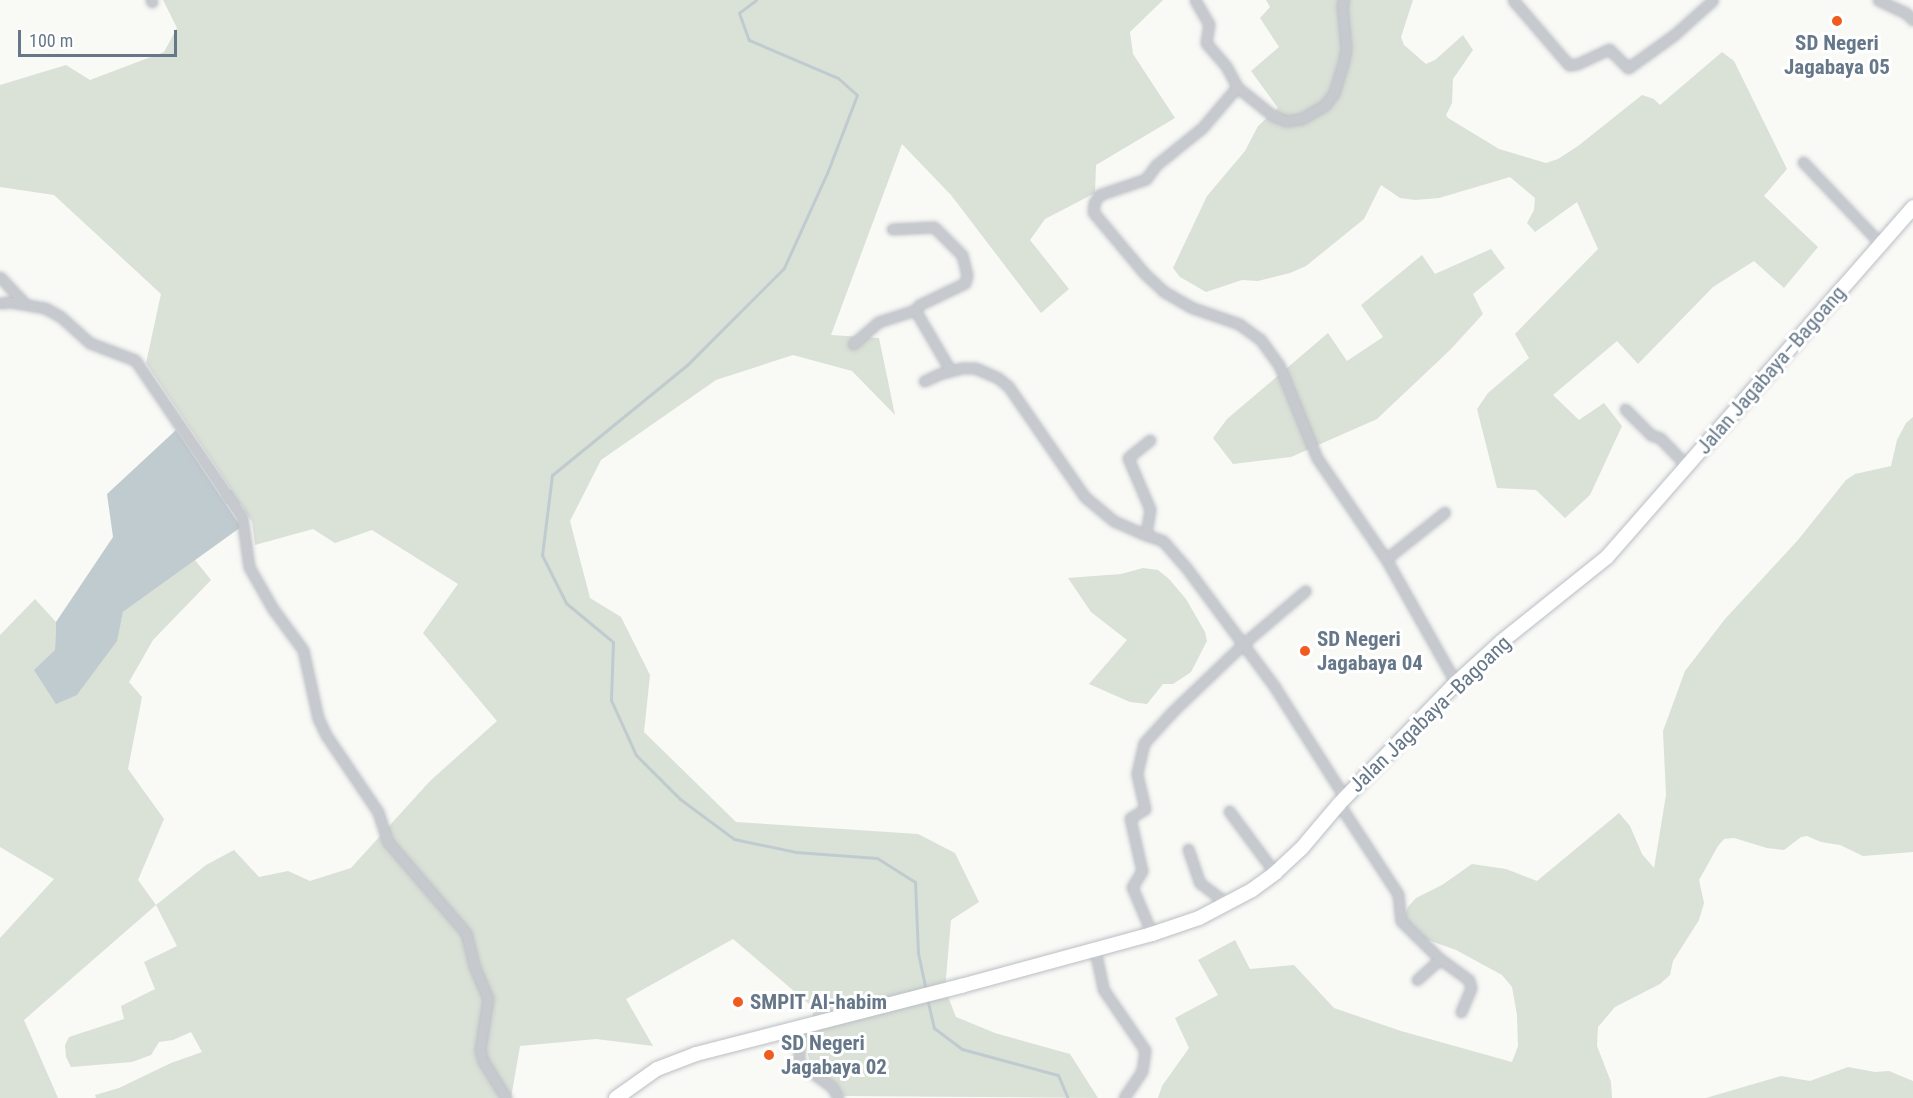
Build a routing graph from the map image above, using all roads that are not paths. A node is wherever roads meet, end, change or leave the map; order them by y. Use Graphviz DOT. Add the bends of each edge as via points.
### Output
graph roads {
  1 [pos="1195,0"];
  2 [pos="1344,0"];
  3 [pos="1514,0"];
  4 [pos="1713,0"];
  5 [pos="1878,0"];
  6 [pos="1913,20"];
  7 [pos="1237,87"];
  8 [pos="1803,162"];
  9 [pos="1913,207"];
  10 [pos="892,229"];
  11 [pos="1880,243"];
  12 [pos="0,277"];
  13 [pos="0,303"];
  14 [pos="25,304"];
  15 [pos="915,310"];
  16 [pos="853,344"];
  17 [pos="950,370"];
  18 [pos="924,381"];
  19 [pos="1625,409"];
  20 [pos="1150,440"];
  21 [pos="1688,466"];
  22 [pos="1445,512"];
  23 [pos="1146,535"];
  24 [pos="1386,559"];
  25 [pos="1305,591"];
  26 [pos="1243,644"];
  27 [pos="1456,683"];
  28 [pos="1342,801"];
  29 [pos="1229,811"];
  30 [pos="1188,849"];
  31 [pos="1275,873"];
  32 [pos="1225,905"];
  33 [pos="1152,934"];
  34 [pos="1095,950"];
  35 [pos="1440,959"];
  36 [pos="1417,980"];
  37 [pos="1461,1012"];
  38 [pos="800,1028"];
  39 [pos="506,1098"];
  40 [pos="616,1098"];
  41 [pos="838,1098"];
  42 [pos="1124,1098"];
  1 -- 7 [label="street" via="1209,24 1206,43 1227,66"];
  2 -- 7 [label="street" via="1346,49 1334,93 1325,105 1301,119 1286,121 1272,115"];
  3 -- 4 [label="street" via="1569,65 1609,48 1628,68"];
  5 -- 6 [label="street"];
  7 -- 24 [label="street" via="1202,128 1156,165 1146,179 1099,195 1094,212 1163,291 1193,308 1239,324 1260,339 1279,365 1317,458"];
  8 -- 11 [label="street"];
  9 -- 11 [label="street, Jalan Jagabaya–Bagoang"];
  10 -- 15 [label="street" via="934,227 962,255 968,275 965,283"];
  11 -- 21 [label="street, Jalan Jagabaya–Bagoang"];
  12 -- 14 [label="street"];
  13 -- 14 [label="street"];
  14 -- 39 [label="street" via="52,311 90,343 135,360 242,517 249,567 303,650 318,718 326,735 378,812 388,842 466,933 488,998 480,1050"];
  15 -- 16 [label="street" via="878,322"];
  15 -- 17 [label="street"];
  17 -- 18 [label="street"];
  17 -- 23 [label="street" via="975,368 1008,386 1085,497 1114,521"];
  19 -- 21 [label="street"];
  20 -- 23 [label="street" via="1128,458 1150,509"];
  21 -- 27 [label="street, Jalan Jagabaya–Bagoang" via="1592,572 1501,642"];
  22 -- 24 [label="street"];
  23 -- 26 [label="street" via="1163,541"];
  24 -- 27 [label="street"];
  25 -- 26 [label="street"];
  26 -- 28 [label="street" via="1274,686"];
  26 -- 33 [label="street" via="1144,743 1137,773 1145,809 1130,818 1142,871 1132,887"];
  27 -- 28 [label="street, Jalan Jagabaya–Bagoang"];
  28 -- 31 [label="street, Jalan Jagabaya–Bagoang" via="1302,849"];
  28 -- 35 [label="street" via="1398,894 1401,921"];
  29 -- 31 [label="street"];
  30 -- 32 [label="street" via="1200,883"];
  31 -- 32 [label="street, Jalan Jagabaya–Bagoang"];
  32 -- 33 [label="street, Jalan Jagabaya–Bagoang"];
  33 -- 34 [label="street, Jalan Jagabaya–Bagoang"];
  34 -- 38 [label="street, Jalan Jagabaya–Bagoang"];
  34 -- 42 [label="street" via="1103,989 1145,1050 1143,1071"];
  35 -- 36 [label="street"];
  35 -- 37 [label="street" via="1468,980 1471,988"];
  38 -- 40 [label="street" via="696,1054 657,1069"];
  38 -- 41 [label="street" via="799,1063 832,1088"];
}
